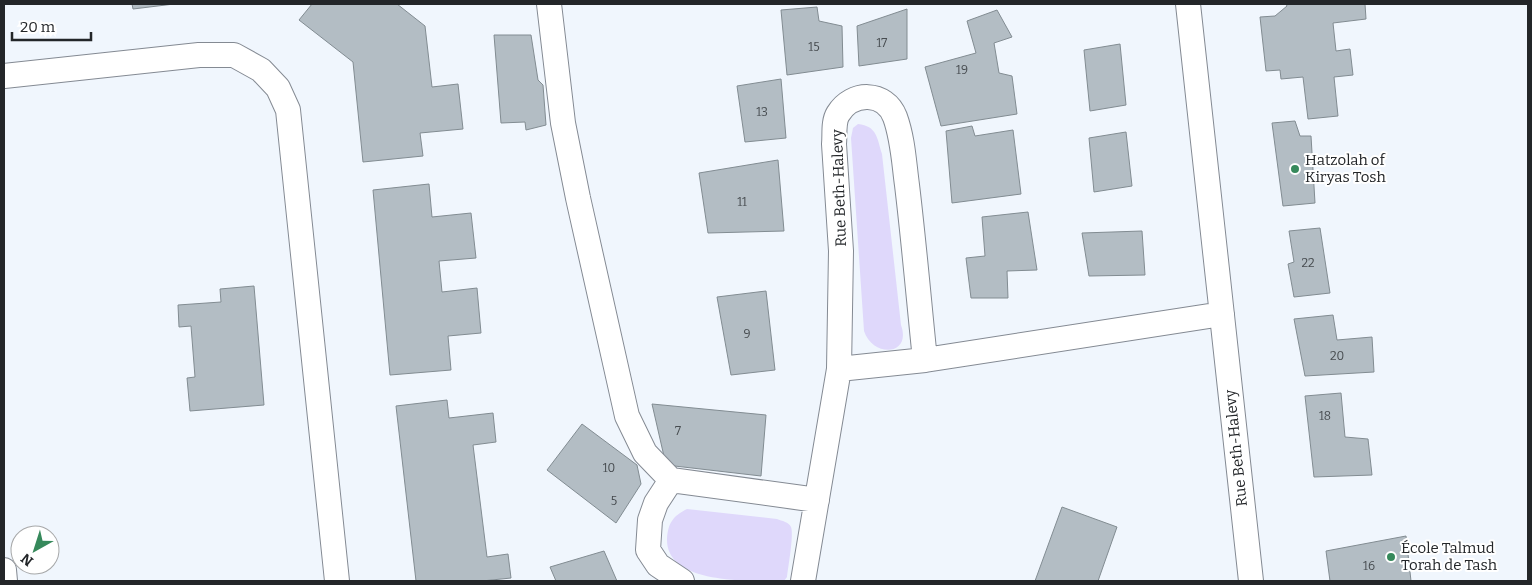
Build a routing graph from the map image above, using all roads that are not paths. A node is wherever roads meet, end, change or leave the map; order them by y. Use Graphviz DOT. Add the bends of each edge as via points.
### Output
graph roads {
  1 [pos="549,4"];
  2 [pos="1188,4"];
  3 [pos="4,76"];
  4 [pos="1222,314"];
  5 [pos="925,360"];
  6 [pos="840,369"];
  7 [pos="671,480"];
  8 [pos="817,500"];
  9 [pos="4,570"];
  10 [pos="5,581"];
  11 [pos="337,581"];
  12 [pos="682,581"];
  13 [pos="803,581"];
  14 [pos="1251,581"];
  1 -- 7 [label="street" via="563,123 627,416 645,454"];
  2 -- 4 [label="street, Rue Beth-Halevy"];
  3 -- 11 [label="street" via="199,55 234,55 261,70 278,88 288,110"];
  4 -- 5 [label="street"];
  4 -- 14 [label="street, Rue Beth-Halevy"];
  5 -- 6 [label="street"];
  5 -- 6 [label="street, Rue Beth-Halevy" via="900,135 890,109 882,100 871,96 847,103 837,116 835,129 841,251"];
  6 -- 8 [label="street, Rue Beth-Halevy"];
  7 -- 8 [label="street"];
  7 -- 12 [label="street" via="656,502 650,520 648,550 658,565"];
  8 -- 13 [label="street, Rue Beth-Halevy"];
  9 -- 10 [label="street"];
}
